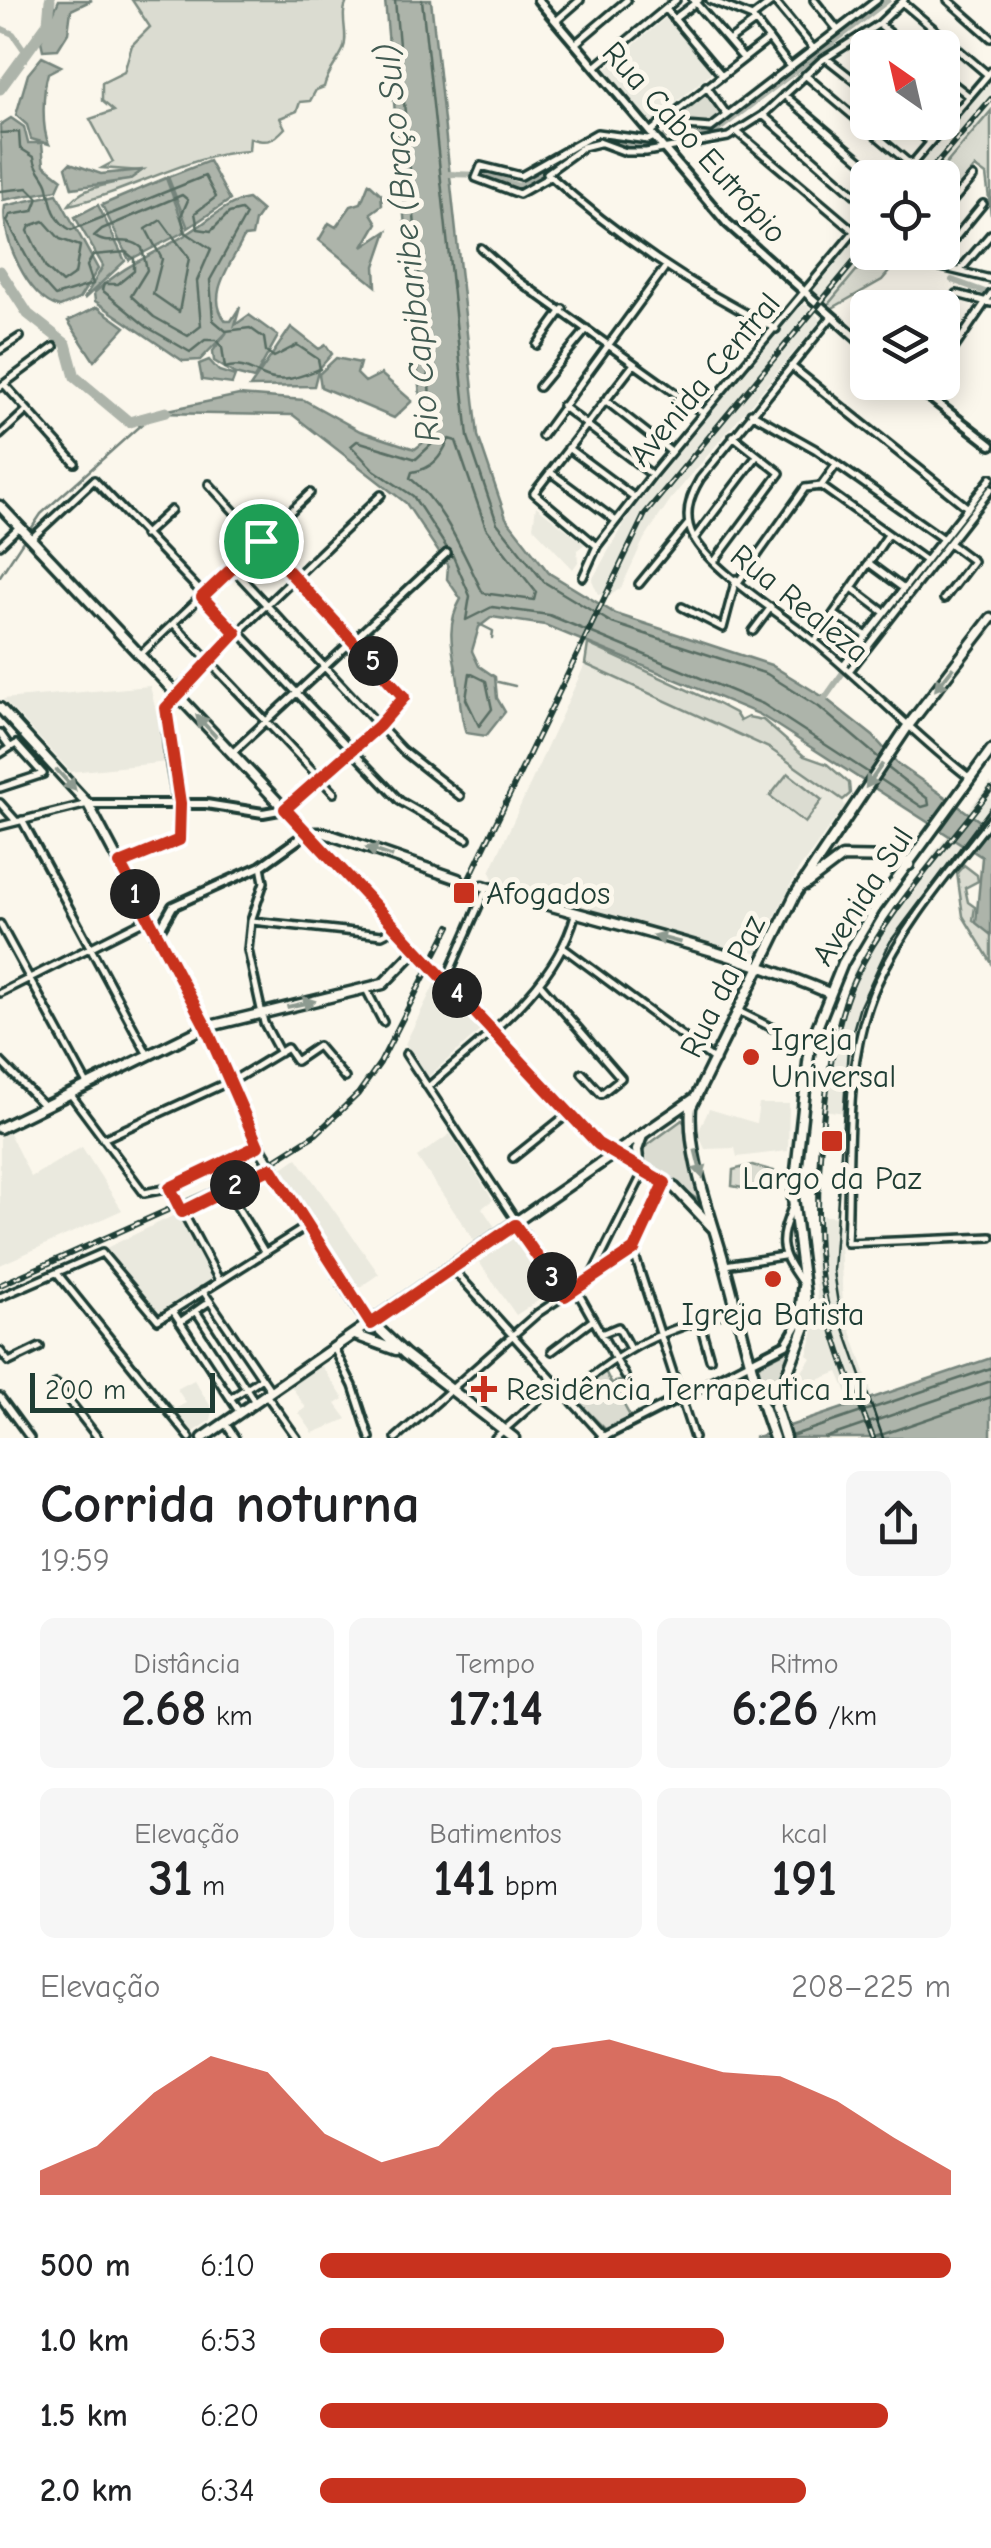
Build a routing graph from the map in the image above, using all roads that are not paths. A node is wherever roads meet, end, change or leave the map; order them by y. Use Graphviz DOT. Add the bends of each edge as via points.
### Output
graph roads {
  1 [pos="538,0"];
  2 [pos="580,0"];
  3 [pos="628,0"];
  4 [pos="676,0"];
  5 [pos="710,0"];
  6 [pos="774,0"];
  7 [pos="814,0"];
  8 [pos="877,0"];
  9 [pos="948,0"];
  10 [pos="696,1"];
  11 [pos="903,1"];
  12 [pos="666,9"];
  13 [pos="674,19"];
  14 [pos="753,19"];
  15 [pos="556,21"];
  16 [pos="879,24"];
  17 [pos="838,29"];
  18 [pos="870,30"];
  19 [pos="886,30"];
  20 [pos="769,38"];
  21 [pos="991,38"];
  22 [pos="730,40"];
  23 [pos="850,43"];
  24 [pos="576,44"];
  25 [pos="814,48"];
  26 [pos="743,58"];
  27 [pos="826,58"];
  28 [pos="596,66"];
  29 [pos="790,67"];
  30 [pos="720,73"];
  31 [pos="989,73"];
  32 [pos="806,75"];
  33 [pos="850,77"];
  34 [pos="706,86"];
  35 [pos="960,89"];
  36 [pos="784,95"];
  37 [pos="969,96"];
  38 [pos="960,106"];
  39 [pos="763,115"];
  40 [pos="726,116"];
  41 [pos="659,124"];
  42 [pos="736,132"];
  43 [pos="652,134"];
  44 [pos="928,140"];
  45 [pos="930,142"];
  46 [pos="664,149"];
  47 [pos="861,160"];
  48 [pos="905,160"];
  49 [pos="915,160"];
  50 [pos="549,174"];
  51 [pos="972,176"];
  52 [pos="850,190"];
  53 [pos="960,190"];
  54 [pos="984,204"];
  55 [pos="850,228"];
  56 [pos="960,233"];
  57 [pos="991,234"];
  58 [pos="850,236"];
  59 [pos="481,248"];
  60 [pos="664,269"];
  61 [pos="960,270"];
  62 [pos="991,280"];
  63 [pos="803,294"];
  64 [pos="960,294"];
  65 [pos="990,299"];
  66 [pos="563,310"];
  67 [pos="830,318"];
  68 [pos="588,329"];
  69 [pos="776,329"];
  70 [pos="850,334"];
  71 [pos="20,338"];
  72 [pos="960,341"];
  73 [pos="537,345"];
  74 [pos="54,346"];
  75 [pos="609,346"];
  76 [pos="0,350"];
  77 [pos="634,364"];
  78 [pos="791,366"];
  79 [pos="2,385"];
  80 [pos="539,387"];
  81 [pos="604,400"];
  82 [pos="933,400"];
  83 [pos="562,406"];
  84 [pos="26,411"];
  85 [pos="702,413"];
  86 [pos="750,413"];
  87 [pos="586,424"];
  88 [pos="0,435"];
  89 [pos="542,436"];
  90 [pos="733,436"];
  91 [pos="991,445"];
  92 [pos="568,448"];
  93 [pos="670,452"];
  94 [pos="757,456"];
  95 [pos="75,463"];
  96 [pos="836,465"];
  97 [pos="550,472"];
  98 [pos="652,474"];
  99 [pos="991,478"];
  100 [pos="209,484"];
  101 [pos="821,486"];
  102 [pos="991,489"];
  103 [pos="310,493"];
  104 [pos="381,495"];
  105 [pos="635,498"];
  106 [pos="689,501"];
  107 [pos="0,506"];
  108 [pos="968,508"];
  109 [pos="171,510"];
  110 [pos="616,521"];
  111 [pos="688,524"];
  112 [pos="22,528"];
  113 [pos="144,535"];
  114 [pos="888,535"];
  115 [pos="31,538"];
  116 [pos="694,539"];
  117 [pos="261,541"];
  118 [pos="946,541"];
  119 [pos="0,544"];
  120 [pos="597,546"];
  121 [pos="447,553"];
  122 [pos="926,561"];
  123 [pos="714,562"];
  124 [pos="870,563"];
  125 [pos="232,568"];
  126 [pos="583,577"];
  127 [pos="295,578"];
  128 [pos="737,580"];
  129 [pos="639,584"];
  130 [pos="852,588"];
  131 [pos="904,589"];
  132 [pos="202,597"];
  133 [pos="944,599"];
  134 [pos="267,605"];
  135 [pos="682,607"];
  136 [pos="771,607"];
  137 [pos="885,613"];
  138 [pos="834,614"];
  139 [pos="991,619"];
  140 [pos="174,624"];
  141 [pos="753,631"];
  142 [pos="236,633"];
  143 [pos="867,636"];
  144 [pos="354,638"];
  145 [pos="814,641"];
  146 [pos="140,655"];
  147 [pos="208,661"];
  148 [pos="324,665"];
  149 [pos="846,668"];
  150 [pos="175,693"];
  151 [pos="294,694"];
  152 [pos="0,708"];
  153 [pos="264,722"];
  154 [pos="379,726"];
  155 [pos="908,726"];
  156 [pos="0,733"];
  157 [pos="10,747"];
  158 [pos="991,750"];
  159 [pos="350,751"];
  160 [pos="232,753"];
  161 [pos="0,754"];
  162 [pos="319,778"];
  163 [pos="971,779"];
  164 [pos="0,788"];
  165 [pos="334,793"];
  166 [pos="460,796"];
  167 [pos="0,803"];
  168 [pos="180,803"];
  169 [pos="88,804"];
  170 [pos="285,809"];
  171 [pos="991,819"];
  172 [pos="19,821"];
  173 [pos="0,826"];
  174 [pos="307,833"];
  175 [pos="467,839"];
  176 [pos="120,864"];
  177 [pos="909,865"];
  178 [pos="262,866"];
  179 [pos="458,879"];
  180 [pos="485,886"];
  181 [pos="795,895"];
  182 [pos="576,916"];
  183 [pos="147,919"];
  184 [pos="250,921"];
  185 [pos="0,924"];
  186 [pos="396,928"];
  187 [pos="156,936"];
  188 [pos="88,949"];
  189 [pos="416,950"];
  190 [pos="566,950"];
  191 [pos="761,964"];
  192 [pos="29,979"];
  193 [pos="446,981"];
  194 [pos="540,984"];
  195 [pos="366,990"];
  196 [pos="0,993"];
  197 [pos="829,993"];
  198 [pos="262,1012"];
  199 [pos="740,1012"];
  200 [pos="383,1022"];
  201 [pos="206,1027"];
  202 [pos="492,1030"];
  203 [pos="809,1046"];
  204 [pos="280,1054"];
  205 [pos="406,1054"];
  206 [pos="148,1055"];
  207 [pos="0,1060"];
  208 [pos="716,1061"];
  209 [pos="582,1074"];
  210 [pos="344,1078"];
  211 [pos="229,1082"];
  212 [pos="87,1084"];
  213 [pos="428,1088"];
  214 [pos="69,1092"];
  215 [pos="694,1098"];
  216 [pos="44,1106"];
  217 [pos="569,1113"];
  218 [pos="0,1128"];
  219 [pos="644,1132"];
  220 [pos="103,1139"];
  221 [pos="258,1146"];
  222 [pos="611,1154"];
  223 [pos="514,1158"];
  224 [pos="271,1168"];
  225 [pos="642,1169"];
  226 [pos="665,1183"];
  227 [pos="170,1188"];
  228 [pos="226,1190"];
  229 [pos="793,1203"];
  230 [pos="182,1212"];
  231 [pos="515,1225"];
  232 [pos="307,1226"];
  233 [pos="715,1230"];
  234 [pos="991,1237"];
  235 [pos="634,1250"];
  236 [pos="264,1251"];
  237 [pos="783,1256"];
  238 [pos="725,1265"];
  239 [pos="452,1268"];
  240 [pos="57,1273"];
  241 [pos="220,1280"];
  242 [pos="590,1280"];
  243 [pos="802,1283"];
  244 [pos="576,1289"];
  245 [pos="204,1291"];
  246 [pos="565,1296"];
  247 [pos="0,1297"];
  248 [pos="210,1301"];
  249 [pos="736,1309"];
  250 [pos="173,1311"];
  251 [pos="196,1311"];
  252 [pos="593,1320"];
  253 [pos="699,1320"];
  254 [pos="180,1322"];
  255 [pos="371,1324"];
  256 [pos="662,1330"];
  257 [pos="601,1334"];
  258 [pos="355,1335"];
  259 [pos="512,1336"];
  260 [pos="629,1346"];
  261 [pos="40,1347"];
  262 [pos="334,1348"];
  263 [pos="552,1350"];
  264 [pos="0,1351"];
  265 [pos="404,1354"];
  266 [pos="613,1357"];
  267 [pos="710,1360"];
  268 [pos="750,1365"];
  269 [pos="625,1376"];
  270 [pos="262,1378"];
  271 [pos="56,1384"];
  272 [pos="556,1384"];
  273 [pos="246,1388"];
  274 [pos="452,1388"];
  275 [pos="268,1393"];
  276 [pos="681,1394"];
  277 [pos="567,1396"];
  278 [pos="0,1397"];
  279 [pos="230,1398"];
  280 [pos="255,1402"];
  281 [pos="240,1413"];
  282 [pos="773,1420"];
  283 [pos="225,1423"];
  284 [pos="504,1429"];
  285 [pos="30,1438"];
  286 [pos="98,1438"];
  287 [pos="190,1438"];
  288 [pos="203,1438"];
  289 [pos="235,1438"];
  290 [pos="297,1438"];
  291 [pos="370,1438"];
  292 [pos="396,1438"];
  293 [pos="495,1438"];
  294 [pos="514,1438"];
  295 [pos="603,1438"];
  296 [pos="694,1438"];
  297 [pos="774,1438"];
  298 [pos="785,1438"];
  1 -- 15 [label="main road, Rua Cabo Eutrópio"];
  2 -- 15 [label="street"];
  3 -- 24 [label="street"];
  4 -- 12 [label="street"];
  5 -- 14 [label="street"];
  6 -- 14 [label="street"];
  6 -- 25 [label="street"];
  7 -- 17 [label="street"];
  8 -- 17 [label="street"];
  9 -- 21 [label="street"];
  10 -- 13 [label="street"];
  10 -- 22 [label="street"];
  11 -- 16 [label="street"];
  11 -- 31 [label="street"];
  12 -- 13 [label="street"];
  12 -- 28 [label="street"];
  13 -- 30 [label="street"];
  14 -- 20 [label="street"];
  14 -- 22 [label="street"];
  15 -- 24 [label="main road, Rua Cabo Eutrópio"];
  16 -- 18 [label="street"];
  16 -- 19 [label="street"];
  17 -- 25 [label="street"];
  20 -- 26 [label="street"];
  20 -- 29 [label="street"];
  22 -- 26 [label="street"];
  23 -- 27 [label="street"];
  24 -- 28 [label="main road, Rua Cabo Eutrópio"];
  25 -- 29 [label="street"];
  26 -- 30 [label="street"];
  27 -- 32 [label="street"];
  27 -- 33 [label="street"];
  28 -- 43 [label="main road, Rua Cabo Eutrópio"];
  29 -- 40 [label="street"];
  30 -- 34 [label="street"];
  31 -- 37 [label="street"];
  32 -- 36 [label="street"];
  32 -- 48 [label="street"];
  34 -- 40 [label="street"];
  34 -- 41 [label="street"];
  35 -- 37 [label="street"];
  36 -- 39 [label="street"];
  36 -- 47 [label="street"];
  37 -- 38 [label="street"];
  39 -- 42 [label="street"];
  39 -- 52 [label="street"];
  40 -- 41 [label="street" via="707,129"];
  41 -- 43 [label="street"];
  42 -- 46 [label="street"];
  42 -- 55 [label="street"];
  43 -- 46 [label="main road, Rua Cabo Eutrópio"];
  43 -- 50 [label="street" via="648,140 597,133 520,176 487,166 477,175 519,194"];
  44 -- 45 [label="street"];
  45 -- 49 [label="street"];
  46 -- 50 [label="street" via="626,152 599,142"];
  46 -- 63 [label="main road, Rua Cabo Eutrópio" via="727,223"];
  50 -- 60 [label="street"];
  51 -- 53 [label="street"];
  54 -- 56 [label="street"];
  57 -- 61 [label="street"];
  58 -- 63 [label="street, Avenida Central"];
  59 -- 66 [label="street"];
  60 -- 69 [label="street"];
  60 -- 75 [label="street"];
  61 -- 62 [label="street"];
  63 -- 67 [label="main road, Rua Cabo Eutrópio"];
  63 -- 69 [label="street, Avenida Central"];
  64 -- 65 [label="street"];
  65 -- 72 [label="street"];
  66 -- 68 [label="street"];
  66 -- 73 [label="street"];
  67 -- 70 [label="main road, Rua Cabo Eutrópio"];
  67 -- 78 [label="street, Avenida Central"];
  68 -- 75 [label="street"];
  68 -- 80 [label="street"];
  69 -- 85 [label="street, Avenida Central"];
  71 -- 76 [label="street"];
  74 -- 79 [label="street"];
  75 -- 77 [label="street"];
  75 -- 83 [label="street"];
  77 -- 81 [label="street"];
  77 -- 85 [label="street"];
  78 -- 86 [label="street, Avenida Central"];
  78 -- 108 [label="street"];
  79 -- 84 [label="street"];
  81 -- 87 [label="street"];
  81 -- 93 [label="street"];
  82 -- 91 [label="main road"];
  83 -- 87 [label="street"];
  83 -- 89 [label="street"];
  84 -- 88 [label="street"];
  84 -- 95 [label="street"];
  85 -- 93 [label="street, Avenida Central"];
  86 -- 90 [label="street, Avenida Central"];
  86 -- 96 [label="street"];
  87 -- 92 [label="street"];
  87 -- 98 [label="street"];
  90 -- 94 [label="street"];
  90 -- 106 [label="street, Avenida Central"];
  92 -- 97 [label="street"];
  92 -- 105 [label="street"];
  93 -- 98 [label="street, Avenida Central"];
  94 -- 116 [label="street"];
  94 -- 123 [label="street" via="780,473"];
  96 -- 101 [label="street"];
  96 -- 118 [label="street"];
  97 -- 110 [label="street"];
  97 -- 120 [label="street" via="534,494"];
  98 -- 105 [label="street, Avenida Central"];
  99 -- 108 [label="street"];
  100 -- 117 [label="street"];
  101 -- 114 [label="street"];
  101 -- 128 [label="street" via="805,488"];
  102 -- 118 [label="street"];
  103 -- 117 [label="street"];
  104 -- 127 [label="street"];
  105 -- 110 [label="street, Avenida Central"];
  106 -- 111 [label="street, Rua Realeza"];
  107 -- 112 [label="main road"];
  108 -- 118 [label="street"];
  109 -- 113 [label="street"];
  110 -- 120 [label="street, Avenida Central"];
  111 -- 116 [label="street, Rua Realeza"];
  111 -- 129 [label="street"];
  112 -- 115 [label="main road"];
  112 -- 119 [label="street"];
  113 -- 115 [label="street" via="94,480"];
  113 -- 132 [label="street"];
  114 -- 122 [label="street"];
  114 -- 124 [label="street"];
  115 -- 146 [label="main road"];
  116 -- 123 [label="street, Rua Realeza"];
  117 -- 125 [label="street"];
  117 -- 127 [label="street"];
  118 -- 122 [label="street"];
  118 -- 133 [label="street" via="973,561"];
  118 -- 149 [label="street"];
  120 -- 126 [label="street, Avenida Central"];
  121 -- 144 [label="street"];
  122 -- 131 [label="street"];
  123 -- 128 [label="street, Rua Realeza"];
  124 -- 130 [label="street"];
  124 -- 131 [label="street"];
  125 -- 132 [label="street"];
  125 -- 134 [label="street"];
  127 -- 134 [label="street"];
  127 -- 144 [label="street"];
  128 -- 135 [label="street" via="724,628"];
  128 -- 136 [label="street, Rua Realeza"];
  130 -- 137 [label="street"];
  130 -- 138 [label="street"];
  131 -- 137 [label="street"];
  132 -- 140 [label="street"];
  132 -- 142 [label="street"];
  134 -- 142 [label="street"];
  134 -- 148 [label="street"];
  136 -- 141 [label="street"];
  136 -- 145 [label="street, Rua Realeza"];
  137 -- 143 [label="street"];
  138 -- 143 [label="street"];
  138 -- 145 [label="street"];
  139 -- 155 [label="main road, Rua da Paz, one-way"];
  140 -- 146 [label="street"];
  140 -- 147 [label="street"];
  142 -- 147 [label="street"];
  142 -- 151 [label="street"];
  143 -- 149 [label="street"];
  144 -- 148 [label="street"];
  144 -- 154 [label="street" via="403,694"];
  145 -- 149 [label="street, Rua Realeza"];
  146 -- 150 [label="main road"];
  147 -- 150 [label="street"];
  147 -- 153 [label="street"];
  148 -- 151 [label="street"];
  148 -- 154 [label="street"];
  149 -- 155 [label="street, Rua Realeza"];
  160 -- 150 [label="main road, one-way"];
  150 -- 168 [label="street" via="165,717"];
  151 -- 153 [label="street"];
  151 -- 159 [label="street"];
  152 -- 169 [label="main road, one-way"];
  153 -- 160 [label="street"];
  153 -- 162 [label="street"];
  154 -- 159 [label="street"];
  154 -- 166 [label="street"];
  155 -- 163 [label="street, Rua Realeza"];
  155 -- 181 [label="main road, Rua da Paz, one-way"];
  156 -- 157 [label="street"];
  157 -- 161 [label="street"];
  157 -- 164 [label="street" via="16,744 42,775"];
  158 -- 163 [label="main road, Avenida Sul"];
  159 -- 162 [label="street"];
  159 -- 175 [label="street" via="409,808"];
  160 -- 170 [label="main road"];
  162 -- 165 [label="street"];
  162 -- 170 [label="street"];
  163 -- 177 [label="main road, Avenida Sul"];
  167 -- 172 [label="street"];
  168 -- 169 [label="main road"];
  168 -- 170 [label="main road" via="263,813"];
  168 -- 176 [label="street" via="179,840"];
  169 -- 172 [label="street"];
  169 -- 176 [label="main road"];
  170 -- 174 [label="main road"];
  171 -- 234 [label="street" via="886,966 864,1025 854,1088 847,1244"];
  172 -- 173 [label="street"];
  172 -- 188 [label="street"];
  174 -- 178 [label="main road"];
  179 -- 174 [label="main road, one-way" via="325,833"];
  174 -- 186 [label="main road"];
  176 -- 183 [label="main road"];
  177 -- 181 [label="main road" via="902,858 842,858"];
  177 -- 197 [label="main road, Avenida Sul" via="875,909"];
  178 -- 184 [label="street" via="264,882"];
  178 -- 187 [label="main road" via="173,906"];
  180 -- 182 [label="main road"];
  180 -- 193 [label="street"];
  181 -- 191 [label="main road, Rua da Paz"];
  182 -- 190 [label="street"];
  191 -- 182 [label="main road, one-way"];
  183 -- 187 [label="main road"];
  183 -- 188 [label="street"];
  184 -- 186 [label="street" via="382,935"];
  184 -- 198 [label="street" via="248,950"];
  185 -- 192 [label="street"];
  186 -- 189 [label="main road"];
  187 -- 201 [label="main road"];
  188 -- 192 [label="street"];
  188 -- 206 [label="street"];
  189 -- 193 [label="main road"];
  189 -- 195 [label="main road" via="390,981"];
  190 -- 194 [label="street"];
  190 -- 208 [label="street"];
  191 -- 197 [label="main road"];
  191 -- 199 [label="main road, Rua da Paz"];
  192 -- 196 [label="street"];
  192 -- 212 [label="street"];
  193 -- 202 [label="main road"];
  194 -- 202 [label="street"];
  194 -- 209 [label="street" via="620,1082 601,1094"];
  198 -- 195 [label="main road, one-way"];
  195 -- 200 [label="street"];
  197 -- 203 [label="main road, Avenida Sul"];
  198 -- 201 [label="main road"];
  198 -- 204 [label="street"];
  199 -- 203 [label="street"];
  199 -- 208 [label="main road, Rua da Paz"];
  201 -- 206 [label="main road"];
  201 -- 211 [label="main road"];
  202 -- 213 [label="street"];
  202 -- 217 [label="main road"];
  203 -- 229 [label="main road, Avenida Sul"];
  204 -- 210 [label="street" via="287,1048 296,1062 318,1046"];
  204 -- 211 [label="street"];
  205 -- 213 [label="street"];
  206 -- 212 [label="main road"];
  207 -- 216 [label="street"];
  208 -- 215 [label="main road, Rua da Paz"];
  211 -- 220 [label="street"];
  211 -- 221 [label="main road"];
  212 -- 214 [label="main road"];
  213 -- 231 [label="street"];
  214 -- 216 [label="main road"];
  214 -- 220 [label="street"];
  215 -- 219 [label="main road, Rua da Paz"];
  215 -- 233 [label="main road, one-way" via="692,1138"];
  216 -- 218 [label="main road"];
  217 -- 222 [label="main road"];
  217 -- 223 [label="street"];
  219 -- 222 [label="main road, Rua da Paz"];
  219 -- 225 [label="main road" via="637,1150"];
  220 -- 227 [label="street" via="140,1190"];
  221 -- 224 [label="main road"];
  221 -- 227 [label="street"];
  222 -- 225 [label="main road"];
  222 -- 231 [label="main road, Rua da Paz"];
  224 -- 228 [label="street"];
  224 -- 232 [label="main road"];
  225 -- 226 [label="main road"];
  225 -- 242 [label="street"];
  226 -- 233 [label="main road" via="696,1205"];
  226 -- 235 [label="street"];
  227 -- 230 [label="street"];
  228 -- 230 [label="street"];
  228 -- 236 [label="street"];
  229 -- 237 [label="street, Avenida Sul" via="781,1229"];
  229 -- 243 [label="main road, Avenida Sul"];
  230 -- 241 [label="street"];
  231 -- 239 [label="main road, Rua da Paz"];
  231 -- 246 [label="street"];
  232 -- 236 [label="street"];
  232 -- 255 [label="main road"];
  233 -- 238 [label="main road"];
  235 -- 242 [label="street"];
  235 -- 256 [label="street"];
  236 -- 241 [label="street"];
  237 -- 238 [label="street"];
  237 -- 243 [label="street"];
  238 -- 249 [label="main road"];
  239 -- 255 [label="main road, Rua da Paz"];
  239 -- 259 [label="street"];
  240 -- 247 [label="street"];
  240 -- 250 [label="street" via="99,1253 152,1318"];
  240 -- 287 [label="street"];
  241 -- 245 [label="street"];
  242 -- 244 [label="street"];
  243 -- 268 [label="main road" via="793,1335"];
  243 -- 282 [label="main road, Avenida Sul" via="807,1327"];
  244 -- 246 [label="street"];
  244 -- 252 [label="street"];
  245 -- 248 [label="street"];
  245 -- 250 [label="street"];
  246 -- 259 [label="street"];
  248 -- 251 [label="street"];
  248 -- 270 [label="street"];
  249 -- 253 [label="street"];
  249 -- 268 [label="main road"];
  250 -- 254 [label="street"];
  251 -- 254 [label="street"];
  251 -- 273 [label="street"];
  252 -- 257 [label="street"];
  252 -- 263 [label="street"];
  253 -- 256 [label="street"];
  253 -- 267 [label="street"];
  254 -- 279 [label="street"];
  255 -- 258 [label="main road, Rua da Paz"];
  255 -- 265 [label="main road"];
  256 -- 260 [label="street"];
  256 -- 276 [label="street"];
  257 -- 260 [label="street" via="618,1327"];
  257 -- 266 [label="street"];
  258 -- 262 [label="main road, Rua da Paz"];
  258 -- 265 [label="main road"];
  259 -- 272 [label="street"];
  259 -- 274 [label="street"];
  260 -- 266 [label="street"];
  261 -- 264 [label="street" via="9,1362"];
  262 -- 275 [label="main road, Rua da Paz"];
  262 -- 291 [label="street"];
  265 -- 274 [label="main road"];
  266 -- 269 [label="street"];
  266 -- 277 [label="street"];
  268 -- 276 [label="main road"];
  268 -- 282 [label="main road"];
  270 -- 273 [label="street"];
  270 -- 275 [label="street"];
  271 -- 286 [label="street"];
  272 -- 277 [label="street"];
  272 -- 284 [label="street"];
  273 -- 279 [label="street"];
  273 -- 280 [label="street"];
  274 -- 284 [label="main road"];
  274 -- 292 [label="street"];
  275 -- 280 [label="main road, Rua da Paz"];
  275 -- 290 [label="street"];
  276 -- 295 [label="main road"];
  276 -- 296 [label="street"];
  277 -- 295 [label="street"];
  278 -- 285 [label="street"];
  279 -- 281 [label="street"];
  280 -- 281 [label="main road, Rua da Paz"];
  281 -- 283 [label="main road, Rua da Paz"];
  282 -- 297 [label="main road"];
  282 -- 298 [label="main road"];
  283 -- 288 [label="main road, Rua da Paz"];
  283 -- 289 [label="street"];
  284 -- 293 [label="street"];
  284 -- 294 [label="main road"];
}
